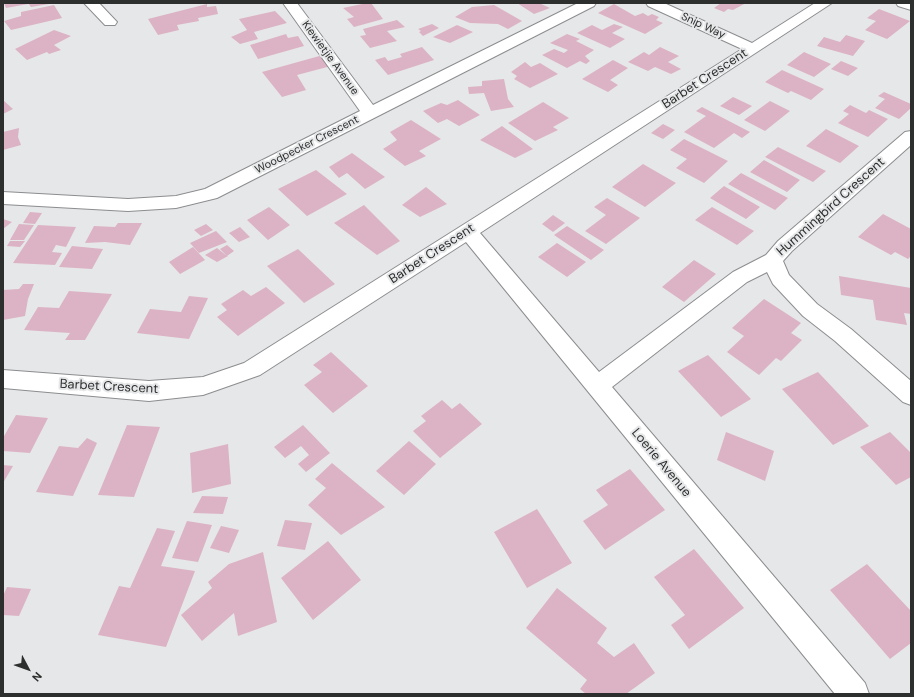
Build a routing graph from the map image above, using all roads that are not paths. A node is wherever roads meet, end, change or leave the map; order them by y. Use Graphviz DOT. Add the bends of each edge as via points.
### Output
graph roads {
  1 [pos="91,3"];
  2 [pos="590,3"];
  3 [pos="654,3"];
  4 [pos="825,3"];
  5 [pos="903,3"];
  6 [pos="297,5"];
  7 [pos="911,6"];
  8 [pos="110,22"];
  9 [pos="753,49"];
  10 [pos="370,112"];
  11 [pos="911,136"];
  12 [pos="3,198"];
  13 [pos="468,231"];
  14 [pos="773,260"];
  15 [pos="3,379"];
  16 [pos="597,386"];
  17 [pos="911,395"];
  18 [pos="854,694"];
  1 -- 8 [label="street"];
  2 -- 10 [label="street, Woodpecker Crescent"];
  3 -- 9 [label="street, Snip Way"];
  4 -- 9 [label="street, Barbet Crescent"];
  5 -- 7 [label="street"];
  6 -- 10 [label="street, Kiewietjie Avenue"];
  9 -- 13 [label="street, Barbet Crescent"];
  10 -- 12 [label="street, Woodpecker Crescent" via="210,194 176,202 128,205"];
  11 -- 14 [label="street, Hummingbird Crescent" via="790,241"];
  13 -- 15 [label="street, Barbet Crescent" via="252,369 203,386 149,391"];
  13 -- 16 [label="street, Loerie Avenue"];
  14 -- 16 [label="street" via="740,277"];
  14 -- 17 [label="street, Hummingbird Crescent" via="780,279 810,310 843,335"];
  16 -- 18 [label="street, Loerie Avenue"];
}
